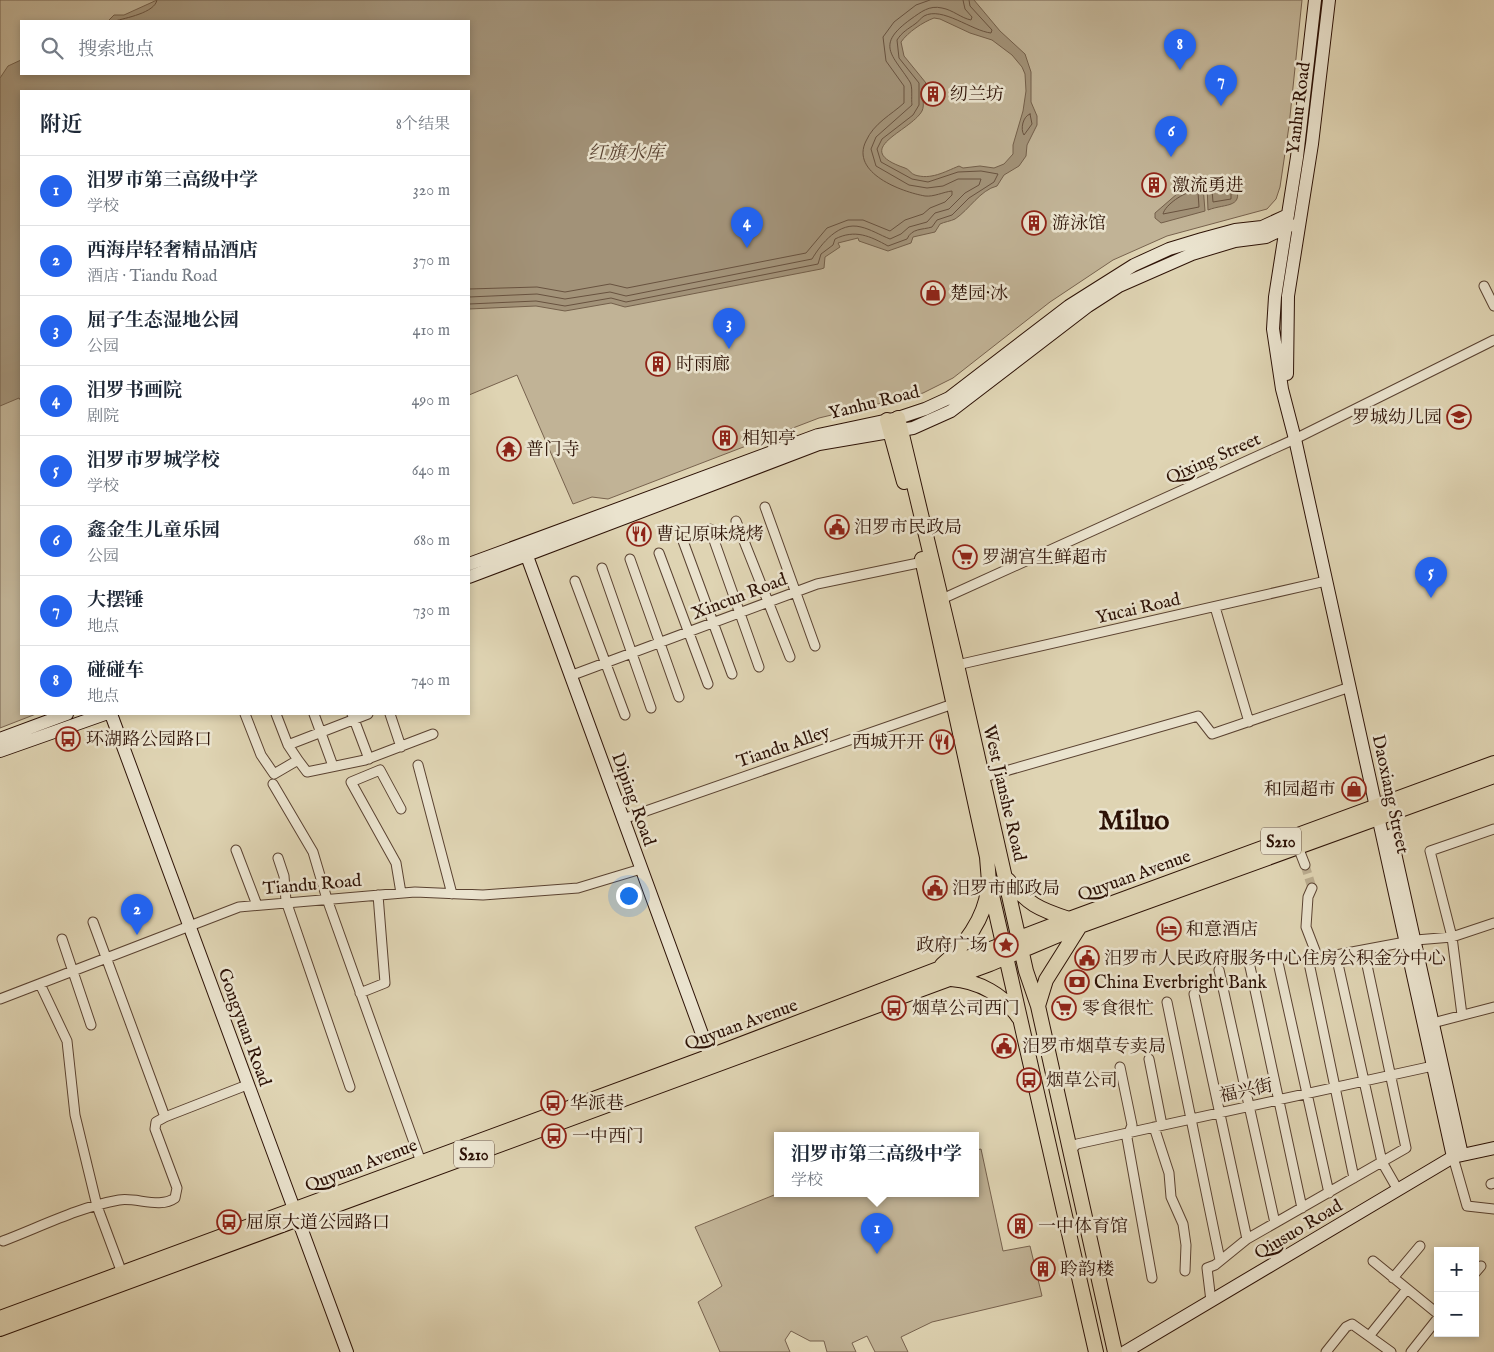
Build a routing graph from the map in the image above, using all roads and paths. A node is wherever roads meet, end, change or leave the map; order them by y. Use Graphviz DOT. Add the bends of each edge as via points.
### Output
graph roads {
  1 [pos="1315,0"];
  2 [pos="1329,0"];
  3 [pos="1294,217"];
  4 [pos="1286,229"];
  5 [pos="1266,237"];
  6 [pos="1280,262"];
  7 [pos="1484,286"];
  8 [pos="1494,306"];
  9 [pos="1494,340"];
  10 [pos="950,404"];
  11 [pos="894,426"];
  12 [pos="1297,437"];
  13 [pos="765,507"];
  14 [pos="736,521"];
  15 [pos="710,529"];
  16 [pos="683,541"];
  17 [pos="525,549"];
  18 [pos="659,553"];
  19 [pos="630,559"];
  20 [pos="923,562"];
  21 [pos="470,564"];
  22 [pos="602,568"];
  23 [pos="470,576"];
  24 [pos="575,581"];
  25 [pos="1326,581"];
  26 [pos="796,592"];
  27 [pos="942,599"];
  28 [pos="768,602"];
  29 [pos="1215,607"];
  30 [pos="740,613"];
  31 [pos="713,623"];
  32 [pos="689,632"];
  33 [pos="660,642"];
  34 [pos="815,646"];
  35 [pos="632,653"];
  36 [pos="790,657"];
  37 [pos="606,663"];
  38 [pos="957,665"];
  39 [pos="759,667"];
  40 [pos="732,674"];
  41 [pos="570,676"];
  42 [pos="708,684"];
  43 [pos="1350,687"];
  44 [pos="679,697"];
  45 [pos="954,704"];
  46 [pos="651,708"];
  47 [pos="64,715"];
  48 [pos="102,715"];
  49 [pos="111,715"];
  50 [pos="245,715"];
  51 [pos="276,715"];
  52 [pos="314,715"];
  53 [pos="390,715"];
  54 [pos="625,715"];
  55 [pos="353,716"];
  56 [pos="1248,722"];
  57 [pos="320,732"];
  58 [pos="433,734"];
  59 [pos="0,739"];
  60 [pos="288,745"];
  61 [pos="401,747"];
  62 [pos="0,751"];
  63 [pos="369,759"];
  64 [pos="298,760"];
  65 [pos="418,764"];
  66 [pos="1494,764"];
  67 [pos="333,766"];
  68 [pos="1494,776"];
  69 [pos="981,778"];
  70 [pos="273,784"];
  71 [pos="401,809"];
  72 [pos="1381,811"];
  73 [pos="623,818"];
  74 [pos="1494,829"];
  75 [pos="1298,847"];
  76 [pos="236,850"];
  77 [pos="278,858"];
  78 [pos="1305,865"];
  79 [pos="640,869"];
  80 [pos="1006,878"];
  81 [pos="989,882"];
  82 [pos="1312,888"];
  83 [pos="401,893"];
  84 [pos="452,894"];
  85 [pos="378,895"];
  86 [pos="327,899"];
  87 [pos="286,902"];
  88 [pos="257,905"];
  89 [pos="93,922"];
  90 [pos="1074,923"];
  91 [pos="1494,923"];
  92 [pos="189,925"];
  93 [pos="1452,937"];
  94 [pos="62,938"];
  95 [pos="1411,941"];
  96 [pos="1020,944"];
  97 [pos="1005,951"];
  98 [pos="1364,951"];
  99 [pos="106,958"];
  100 [pos="1277,958"];
  101 [pos="1249,962"];
  102 [pos="1219,970"];
  103 [pos="73,971"];
  104 [pos="934,972"];
  105 [pos="947,979"];
  106 [pos="40,984"];
  107 [pos="360,993"];
  108 [pos="1194,994"];
  109 [pos="0,999"];
  110 [pos="1167,1002"];
  111 [pos="1038,1006"];
  112 [pos="1494,1007"];
  113 [pos="1462,1016"];
  114 [pos="1022,1023"];
  115 [pos="1429,1024"];
  116 [pos="91,1025"];
  117 [pos="1149,1059"];
  118 [pos="712,1061"];
  119 [pos="1433,1066"];
  120 [pos="1120,1067"];
  121 [pos="1390,1075"];
  122 [pos="1363,1081"];
  123 [pos="247,1086"];
  124 [pos="350,1087"];
  125 [pos="1335,1088"];
  126 [pos="1306,1094"];
  127 [pos="1278,1100"];
  128 [pos="1249,1106"];
  129 [pos="1221,1112"];
  130 [pos="165,1117"];
  131 [pos="1191,1119"];
  132 [pos="1158,1126"];
  133 [pos="1128,1133"];
  134 [pos="1494,1148"];
  135 [pos="1069,1151"];
  136 [pos="1458,1156"];
  137 [pos="421,1162"];
  138 [pos="1382,1162"];
  139 [pos="1354,1178"];
  140 [pos="1398,1190"];
  141 [pos="1329,1193"];
  142 [pos="96,1206"];
  143 [pos="1302,1208"];
  144 [pos="1494,1209"];
  145 [pos="294,1215"];
  146 [pos="1275,1223"];
  147 [pos="1248,1239"];
  148 [pos="3,1242"];
  149 [pos="1420,1246"];
  150 [pos="1220,1260"];
  151 [pos="1373,1261"];
  152 [pos="1184,1271"];
  153 [pos="122,1273"];
  154 [pos="1152,1278"];
  155 [pos="1393,1278"];
  156 [pos="1407,1289"];
  157 [pos="1211,1301"];
  158 [pos="1434,1313"];
  159 [pos="0,1318"];
  160 [pos="1434,1321"];
  161 [pos="0,1329"];
  162 [pos="1370,1335"];
  163 [pos="347,1352"];
  164 [pos="1096,1352"];
  165 [pos="1115,1352"];
  166 [pos="1125,1352"];
  167 [pos="1326,1352"];
  168 [pos="1391,1352"];
  169 [pos="1411,1352"];
  1 -- 3 [label="street, Yanhu Road" via="1297,157"];
  2 -- 3 [label="street, Yanhu Road" via="1312,144"];
  3 -- 4 [label="street, Yanhu Road"];
  3 -- 10 [label="street, Yanhu Road" via="1177,247 1134,265 1069,306"];
  3 -- 12 [label="street, Yanhu Road" via="1286,371"];
  4 -- 5 [label="street, Yanhu Road"];
  4 -- 6 [label="street"];
  5 -- 6 [label="street" via="1275,246"];
  5 -- 10 [label="street, Yanhu Road" via="1235,241 1192,254 1119,286"];
  6 -- 12 [label="street" via="1273,329 1282,389"];
  7 -- 8 [label="street"];
  9 -- 12 [label="street, Qixing Street"];
  10 -- 11 [label="street, Yanhu Road" via="913,428"];
  11 -- 17 [label="street, Yanhu Road" via="818,435"];
  11 -- 20 [label="main road, West Jianshe Road"];
  11 -- 27 [label="main road, West Jianshe Road"];
  12 -- 25 [label="street, Daoxiang Street"];
  12 -- 27 [label="street, Qixing Street"];
  12 -- 72 [label="street"];
  13 -- 26 [label="street"];
  14 -- 28 [label="street"];
  15 -- 30 [label="street"];
  16 -- 31 [label="street"];
  17 -- 21 [label="street, Yanhu Road"];
  17 -- 23 [label="street, Yanhu Road"];
  17 -- 41 [label="street, Diping Road"];
  18 -- 32 [label="street"];
  19 -- 33 [label="street"];
  20 -- 26 [label="street, Xincun Road" via="817,584"];
  20 -- 45 [label="main road, West Jianshe Road"];
  22 -- 35 [label="street"];
  24 -- 37 [label="street"];
  25 -- 29 [label="street, Yucai Road"];
  25 -- 43 [label="street, Daoxiang Street"];
  26 -- 28 [label="street, Xincun Road"];
  26 -- 34 [label="street"];
  27 -- 38 [label="main road, West Jianshe Road"];
  28 -- 30 [label="street, Xincun Road"];
  28 -- 36 [label="street"];
  29 -- 38 [label="street, Yucai Road"];
  29 -- 56 [label="street"];
  30 -- 31 [label="street, Xincun Road"];
  30 -- 39 [label="street"];
  31 -- 32 [label="street, Xincun Road"];
  31 -- 40 [label="street"];
  32 -- 33 [label="street, Xincun Road"];
  32 -- 42 [label="street"];
  33 -- 35 [label="street, Xincun Road"];
  33 -- 44 [label="street"];
  35 -- 37 [label="street, Xincun Road"];
  35 -- 46 [label="street"];
  37 -- 41 [label="street, Xincun Road"];
  37 -- 54 [label="street"];
  38 -- 69 [label="main road, West Jianshe Road"];
  41 -- 73 [label="street, Diping Road"];
  43 -- 56 [label="street"];
  43 -- 72 [label="street, Daoxiang Street"];
  45 -- 73 [label="street, Tiandu Alley"];
  45 -- 81 [label="main road, West Jianshe Road" via="987,858"];
  47 -- 59 [label="street"];
  48 -- 62 [label="street"];
  49 -- 92 [label="street, Gongyuan Road"];
  50 -- 64 [label="street" via="261,755 274,774"];
  51 -- 60 [label="street"];
  52 -- 57 [label="street"];
  53 -- 61 [label="street"];
  55 -- 57 [label="street"];
  55 -- 63 [label="street"];
  56 -- 69 [label="street" via="1212,734 1198,716"];
  57 -- 60 [label="street"];
  57 -- 67 [label="street"];
  58 -- 61 [label="street"];
  60 -- 64 [label="street"];
  61 -- 63 [label="street"];
  63 -- 67 [label="street"];
  64 -- 67 [label="street" via="307,772"];
  65 -- 84 [label="street"];
  66 -- 72 [label="main road, Quyuan Avenue / S210"];
  68 -- 72 [label="main road, Quyuan Avenue / S210"];
  69 -- 80 [label="main road, West Jianshe Road"];
  70 -- 86 [label="street" via="313,852"];
  71 -- 83 [label="street" via="380,770 351,782 396,863"];
  72 -- 75 [label="main road, Quyuan Avenue / S210"];
  72 -- 90 [label="main road, Quyuan Avenue / S210"];
  72 -- 95 [label="street, Daoxiang Street"];
  73 -- 79 [label="street, Diping Road"];
  74 -- 93 [label="street" via="1430,851"];
  75 -- 78 [label="street"];
  75 -- 90 [label="main road, Quyuan Avenue / S210"];
  76 -- 88 [label="street"];
  77 -- 87 [label="street" via="284,876"];
  79 -- 84 [label="street, Tiandu Road" via="578,888"];
  79 -- 118 [label="street, Diping Road"];
  80 -- 90 [label="main road" via="1024,899"];
  80 -- 96 [label="main road, West Jianshe Road"];
  81 -- 97 [label="main road, West Jianshe Road"];
  81 -- 104 [label="main road" via="983,909 964,944"];
  82 -- 125 [label="street" via="1308,897 1306,927 1316,953 1308,958"];
  83 -- 84 [label="street, Tiandu Road"];
  83 -- 85 [label="street, Tiandu Road"];
  85 -- 86 [label="street, Tiandu Road"];
  85 -- 107 [label="street" via="385,983"];
  86 -- 87 [label="street, Tiandu Road"];
  86 -- 107 [label="street"];
  87 -- 88 [label="street, Tiandu Road"];
  87 -- 124 [label="street"];
  88 -- 92 [label="street, Tiandu Road" via="239,907"];
  89 -- 99 [label="street"];
  90 -- 96 [label="main road, Quyuan Avenue / S210"];
  90 -- 111 [label="main road" via="1046,980"];
  91 -- 93 [label="street"];
  92 -- 99 [label="street, Tiandu Road"];
  92 -- 123 [label="street, Gongyuan Road"];
  93 -- 95 [label="street"];
  93 -- 113 [label="street"];
  94 -- 103 [label="street"];
  95 -- 98 [label="street"];
  95 -- 115 [label="street, Daoxiang Street"];
  96 -- 97 [label="main road, Quyuan Avenue / S210"];
  96 -- 111 [label="main road, West Jianshe Road"];
  97 -- 104 [label="main road, Quyuan Avenue / S210"];
  97 -- 105 [label="main road, Quyuan Avenue / S210"];
  97 -- 114 [label="main road, West Jianshe Road"];
  98 -- 121 [label="street"];
  98 -- 122 [label="street" via="1336,955"];
  99 -- 103 [label="street, Tiandu Road"];
  99 -- 130 [label="street"];
  100 -- 126 [label="street"];
  101 -- 127 [label="street"];
  102 -- 128 [label="street"];
  103 -- 106 [label="street, Tiandu Road"];
  103 -- 116 [label="street"];
  104 -- 118 [label="main road, Quyuan Avenue / S210"];
  105 -- 114 [label="main road" via="972,982 990,991 1011,1006"];
  105 -- 118 [label="main road, Quyuan Avenue / S210"];
  106 -- 109 [label="street, Tiandu Road"];
  106 -- 142 [label="street" via="67,1041 75,1116"];
  107 -- 137 [label="street"];
  108 -- 129 [label="street"];
  110 -- 131 [label="street"];
  111 -- 135 [label="main road, West Jianshe Road"];
  112 -- 113 [label="street"];
  113 -- 115 [label="street"];
  114 -- 164 [label="main road, West Jianshe Road"];
  115 -- 119 [label="street, Daoxiang Street"];
  115 -- 136 [label="street"];
  117 -- 132 [label="street"];
  118 -- 137 [label="main road, Quyuan Avenue / S210"];
  118 -- 145 [label="main road, Quyuan Avenue / S210"];
  119 -- 121 [label="street, 福兴街"];
  119 -- 136 [label="street, Daoxiang Street"];
  120 -- 133 [label="street" via="1132,1125"];
  121 -- 122 [label="street, 福兴街"];
  121 -- 138 [label="street" via="1406,1148"];
  122 -- 125 [label="street, 福兴街"];
  122 -- 138 [label="street"];
  123 -- 130 [label="street"];
  123 -- 145 [label="street, Gongyuan Road"];
  125 -- 126 [label="street, 福兴街"];
  125 -- 139 [label="street"];
  126 -- 127 [label="street, 福兴街"];
  126 -- 141 [label="street"];
  127 -- 128 [label="street, 福兴街"];
  127 -- 143 [label="street"];
  128 -- 129 [label="street, 福兴街"];
  128 -- 146 [label="street"];
  129 -- 131 [label="street, 福兴街"];
  129 -- 147 [label="street"];
  130 -- 142 [label="street" via="156,1122 155,1128 177,1188 175,1198 164,1203 126,1199"];
  131 -- 132 [label="street, 福兴街"];
  131 -- 150 [label="street"];
  132 -- 133 [label="street, 福兴街"];
  132 -- 152 [label="street" via="1171,1197 1183,1224 1186,1245"];
  133 -- 135 [label="street, 福兴街" via="1077,1144"];
  133 -- 154 [label="street"];
  134 -- 136 [label="street, Qiusuo Road"];
  135 -- 165 [label="main road, West Jianshe Road"];
  136 -- 140 [label="street, Qiusuo Road"];
  136 -- 144 [label="street" via="1467,1206"];
  137 -- 145 [label="main road, Quyuan Avenue / S210"];
  138 -- 139 [label="street"];
  138 -- 140 [label="street"];
  139 -- 141 [label="street"];
  140 -- 157 [label="street, Qiusuo Road"];
  141 -- 143 [label="street"];
  142 -- 148 [label="street"];
  142 -- 153 [label="street"];
  143 -- 146 [label="street"];
  145 -- 153 [label="main road, Quyuan Avenue / S210"];
  145 -- 161 [label="main road, Quyuan Avenue / S210"];
  145 -- 163 [label="street, Gongyuan Road"];
  146 -- 147 [label="street"];
  147 -- 150 [label="street"];
  149 -- 155 [label="street"];
  150 -- 157 [label="street" via="1207,1268"];
  151 -- 155 [label="street"];
  153 -- 159 [label="main road, Quyuan Avenue / S210"];
  155 -- 156 [label="street"];
  156 -- 158 [label="street"];
  156 -- 162 [label="street"];
  157 -- 166 [label="street, Qiusuo Road"];
  160 -- 169 [label="street"];
  162 -- 167 [label="street" via="1352,1324"];
  162 -- 168 [label="street"];
}
